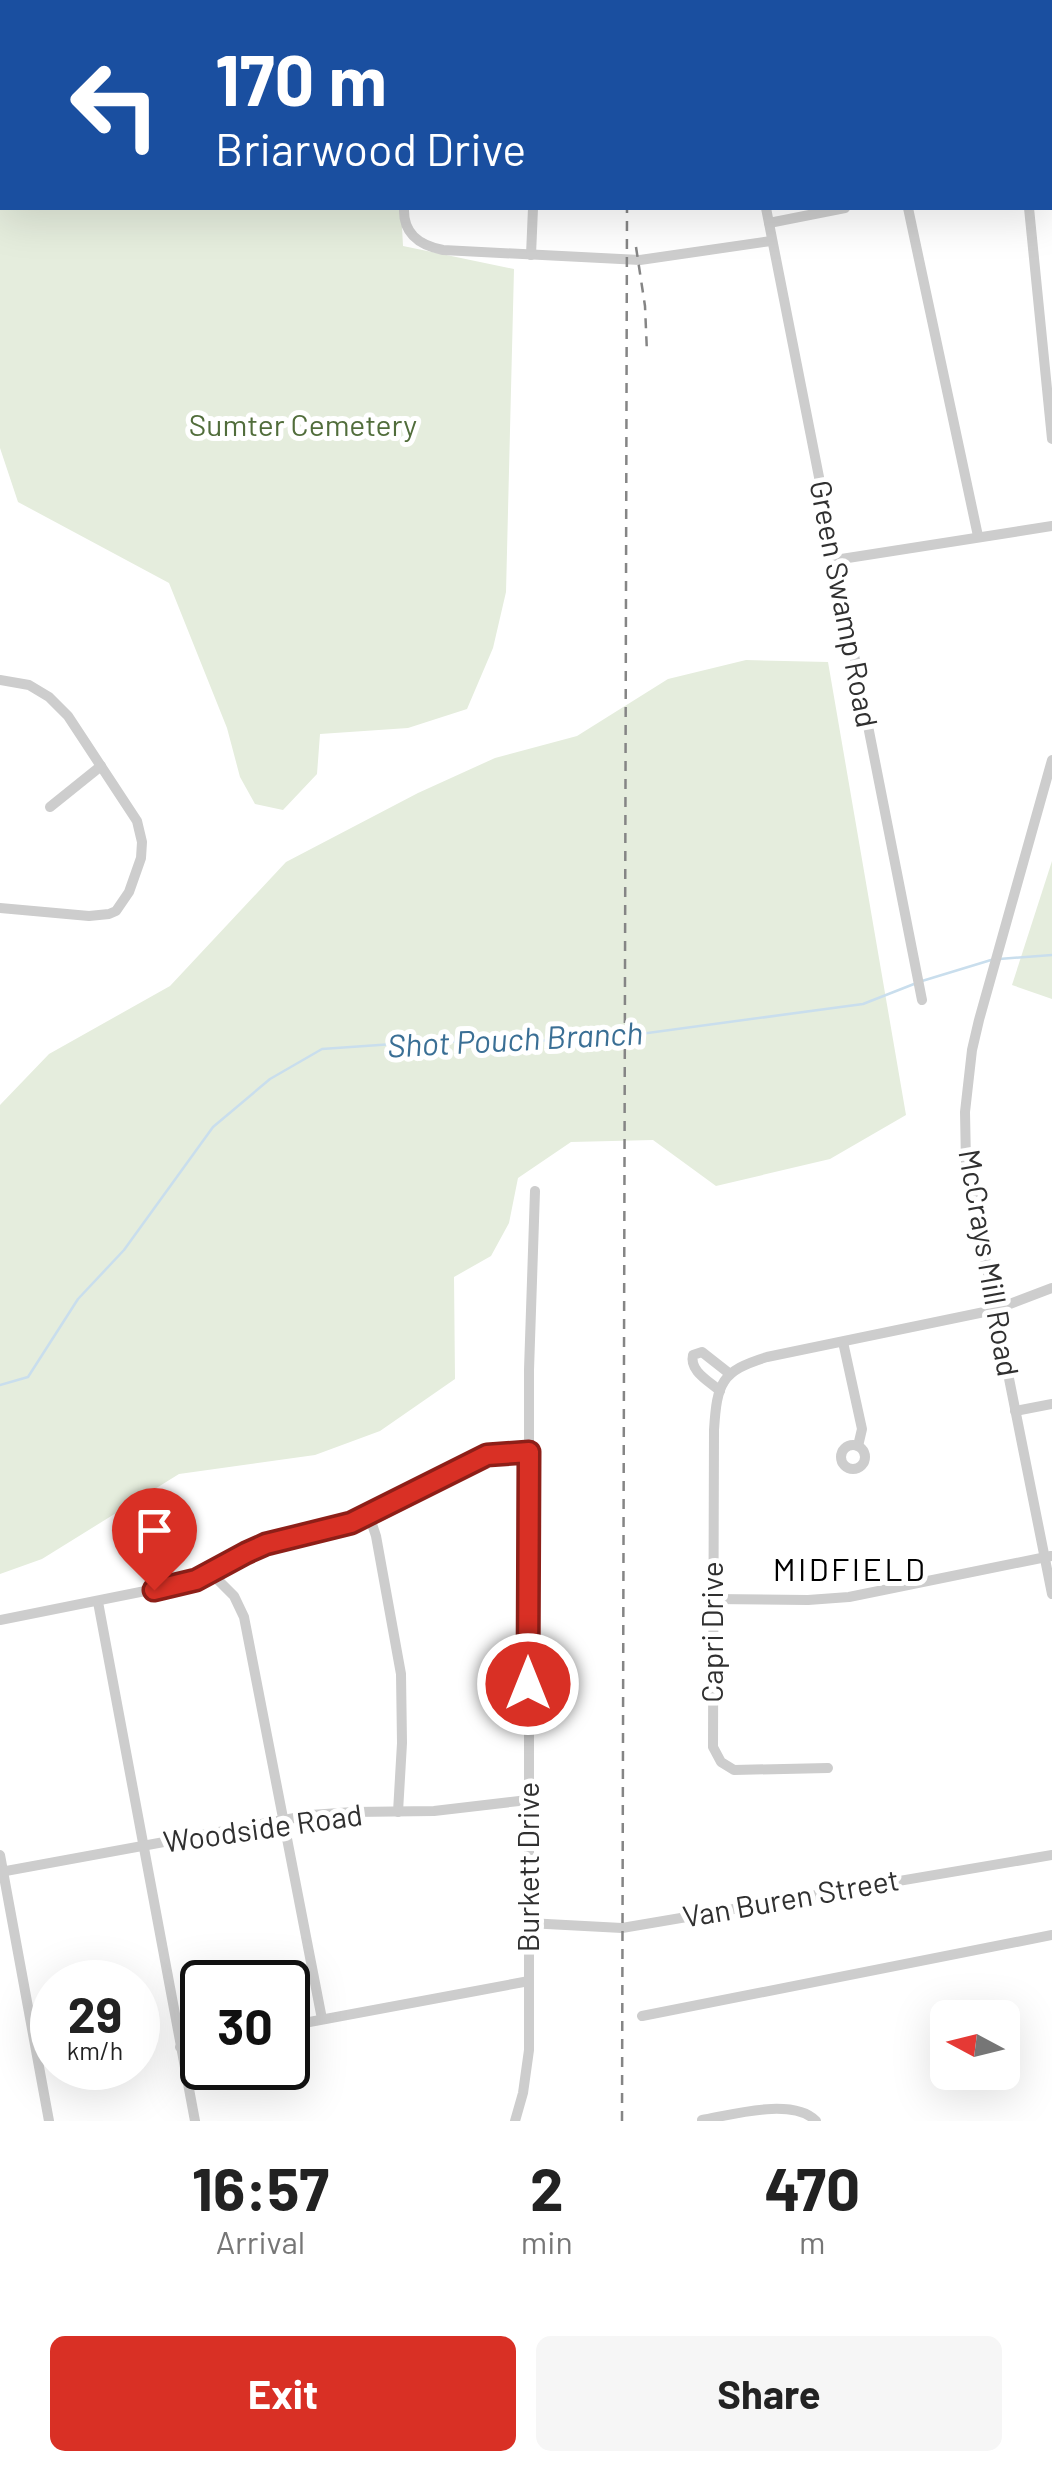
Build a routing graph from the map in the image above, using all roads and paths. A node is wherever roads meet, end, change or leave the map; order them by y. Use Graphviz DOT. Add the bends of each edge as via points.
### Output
graph roads {
  1 [pos="404,210"];
  2 [pos="532,210"];
  3 [pos="766,210"];
  4 [pos="834,210"];
  5 [pos="908,210"];
  6 [pos="1029,210"];
  7 [pos="769,222"];
  8 [pos="771,241"];
  9 [pos="531,255"];
  10 [pos="1052,439"];
  11 [pos="1052,526"];
  12 [pos="978,536"];
  13 [pos="835,560"];
  14 [pos="0,680"];
  15 [pos="1052,760"];
  16 [pos="101,766"];
  17 [pos="50,807"];
  18 [pos="0,908"];
  19 [pos="920,988"];
  20 [pos="534,1191"];
  21 [pos="1052,1288"];
  22 [pos="994,1310"];
  23 [pos="844,1342"];
  24 [pos="730,1374"];
  25 [pos="720,1390"];
  26 [pos="1052,1404"];
  27 [pos="1015,1411"];
  28 [pos="858,1446"];
  29 [pos="529,1452"];
  30 [pos="369,1515"];
  31 [pos="1049,1557"];
  32 [pos="211,1573"];
  33 [pos="1052,1594"];
  34 [pos="713,1599"];
  35 [pos="98,1602"];
  36 [pos="0,1620"];
  37 [pos="828,1768"];
  38 [pos="528,1800"];
  39 [pos="398,1812"];
  40 [pos="283,1820"];
  41 [pos="143,1846"];
  42 [pos="0,1855"];
  43 [pos="1052,1856"];
  44 [pos="2,1871"];
  45 [pos="528,1923"];
  46 [pos="1052,1935"];
  47 [pos="529,1981"];
  48 [pos="642,2016"];
  49 [pos="322,2019"];
  50 [pos="310,2021"];
  51 [pos="180,2047"];
  52 [pos="189,2090"];
  53 [pos="702,2120"];
  54 [pos="48,2121"];
  55 [pos="196,2121"];
  56 [pos="515,2121"];
  57 [pos="816,2121"];
  1 -- 9 [label="street" via="413,237 431,248"];
  2 -- 9 [label="street"];
  3 -- 7 [label="street, Green Swamp Road"];
  4 -- 7 [label="street"];
  5 -- 12 [label="street"];
  6 -- 10 [label="street"];
  7 -- 8 [label="street, Green Swamp Road"];
  8 -- 9 [label="street" via="640,260"];
  8 -- 13 [label="street, Green Swamp Road"];
  11 -- 12 [label="street"];
  12 -- 13 [label="street"];
  13 -- 19 [label="street, Green Swamp Road"];
  14 -- 16 [label="street" via="29,685 57,704"];
  15 -- 22 [label="street, McCrays Mill Road" via="987,989 965,1112 969,1187"];
  16 -- 17 [label="street"];
  16 -- 18 [label="street" via="137,821 142,842 136,875 120,906 89,916"];
  20 -- 29 [label="street, Burkett Drive"];
  21 -- 22 [label="street"];
  22 -- 23 [label="street"];
  22 -- 27 [label="street, McCrays Mill Road"];
  23 -- 24 [label="street" via="767,1358"];
  23 -- 28 [label="street" via="862,1429"];
  24 -- 25 [label="street, Capri Drive"];
  24 -- 25 [label="street" via="706,1354 693,1354 694,1368"];
  25 -- 34 [label="street, Capri Drive"];
  26 -- 27 [label="street"];
  27 -- 31 [label="street, McCrays Mill Road"];
  29 -- 30 [label="street" via="479,1458"];
  29 -- 38 [label="street, Burkett Drive"];
  30 -- 32 [label="street" via="266,1544"];
  30 -- 39 [label="street" via="401,1674"];
  31 -- 33 [label="street, McCrays Mill Road"];
  31 -- 34 [label="street" via="849,1597"];
  32 -- 35 [label="street"];
  32 -- 40 [label="street" via="244,1617"];
  34 -- 37 [label="street, Capri Drive" via="712,1736 721,1762 734,1770"];
  35 -- 36 [label="street"];
  35 -- 41 [label="street"];
  38 -- 39 [label="street, Woodside Road"];
  38 -- 45 [label="street, Burkett Drive"];
  39 -- 40 [label="street, Woodside Road"];
  40 -- 41 [label="street, Woodside Road"];
  40 -- 49 [label="street"];
  41 -- 44 [label="street, Woodside Road"];
  41 -- 51 [label="street"];
  42 -- 44 [label="street"];
  43 -- 45 [label="street, Van Buren Street" via="622,1928"];
  44 -- 54 [label="street"];
  45 -- 47 [label="street, Burkett Drive"];
  46 -- 48 [label="street"];
  47 -- 49 [label="street"];
  47 -- 56 [label="street, Burkett Drive" via="528,2069"];
  49 -- 50 [label="street"];
  52 -- 55 [label="street"];
  53 -- 57 [label="street" via="786,2109"];
}
